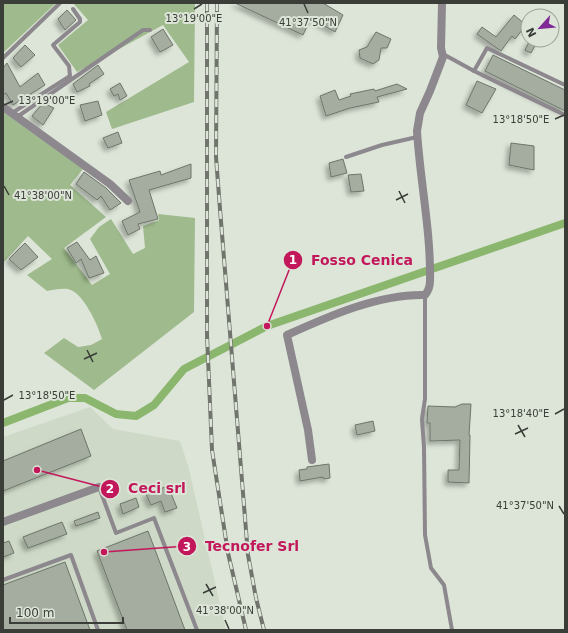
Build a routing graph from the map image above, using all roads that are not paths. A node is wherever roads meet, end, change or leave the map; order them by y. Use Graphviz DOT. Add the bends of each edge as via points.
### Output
graph roads {
  1 [pos="60,3"];
  2 [pos="442,3"];
  3 [pos="73,9"];
  4 [pos="150,30"];
  5 [pos="442,54"];
  6 [pos="3,58"];
  7 [pos="474,70"];
  8 [pos="565,85"];
  9 [pos="3,107"];
  10 [pos="14,115"];
  11 [pos="565,115"];
  12 [pos="417,137"];
  13 [pos="346,157"];
  14 [pos="128,201"];
  15 [pos="425,295"];
  16 [pos="312,460"];
  17 [pos="99,487"];
  18 [pos="3,522"];
  19 [pos="3,580"];
  20 [pos="98,630"];
  21 [pos="197,630"];
  22 [pos="452,630"];
  1 -- 6 [label="lane"];
  2 -- 5 [label="street"];
  3 -- 10 [label="lane" via="80,22 54,44 69,66 70,76"];
  4 -- 10 [label="lane" via="143,30"];
  5 -- 7 [label="lane"];
  5 -- 12 [label="street" via="420,113"];
  7 -- 8 [label="lane" via="487,48"];
  7 -- 11 [label="lane"];
  9 -- 10 [label="street"];
  10 -- 14 [label="street" via="110,184"];
  12 -- 13 [label="lane"];
  12 -- 15 [label="street" via="430,282"];
  15 -- 16 [label="street" via="385,299 338,314 287,336 308,430"];
  15 -- 22 [label="lane" via="425,395 422,419 425,535 431,568 444,586"];
  17 -- 18 [label="street"];
  17 -- 21 [label="lane" via="116,533 154,518"];
  19 -- 20 [label="lane" via="71,555"];
}
